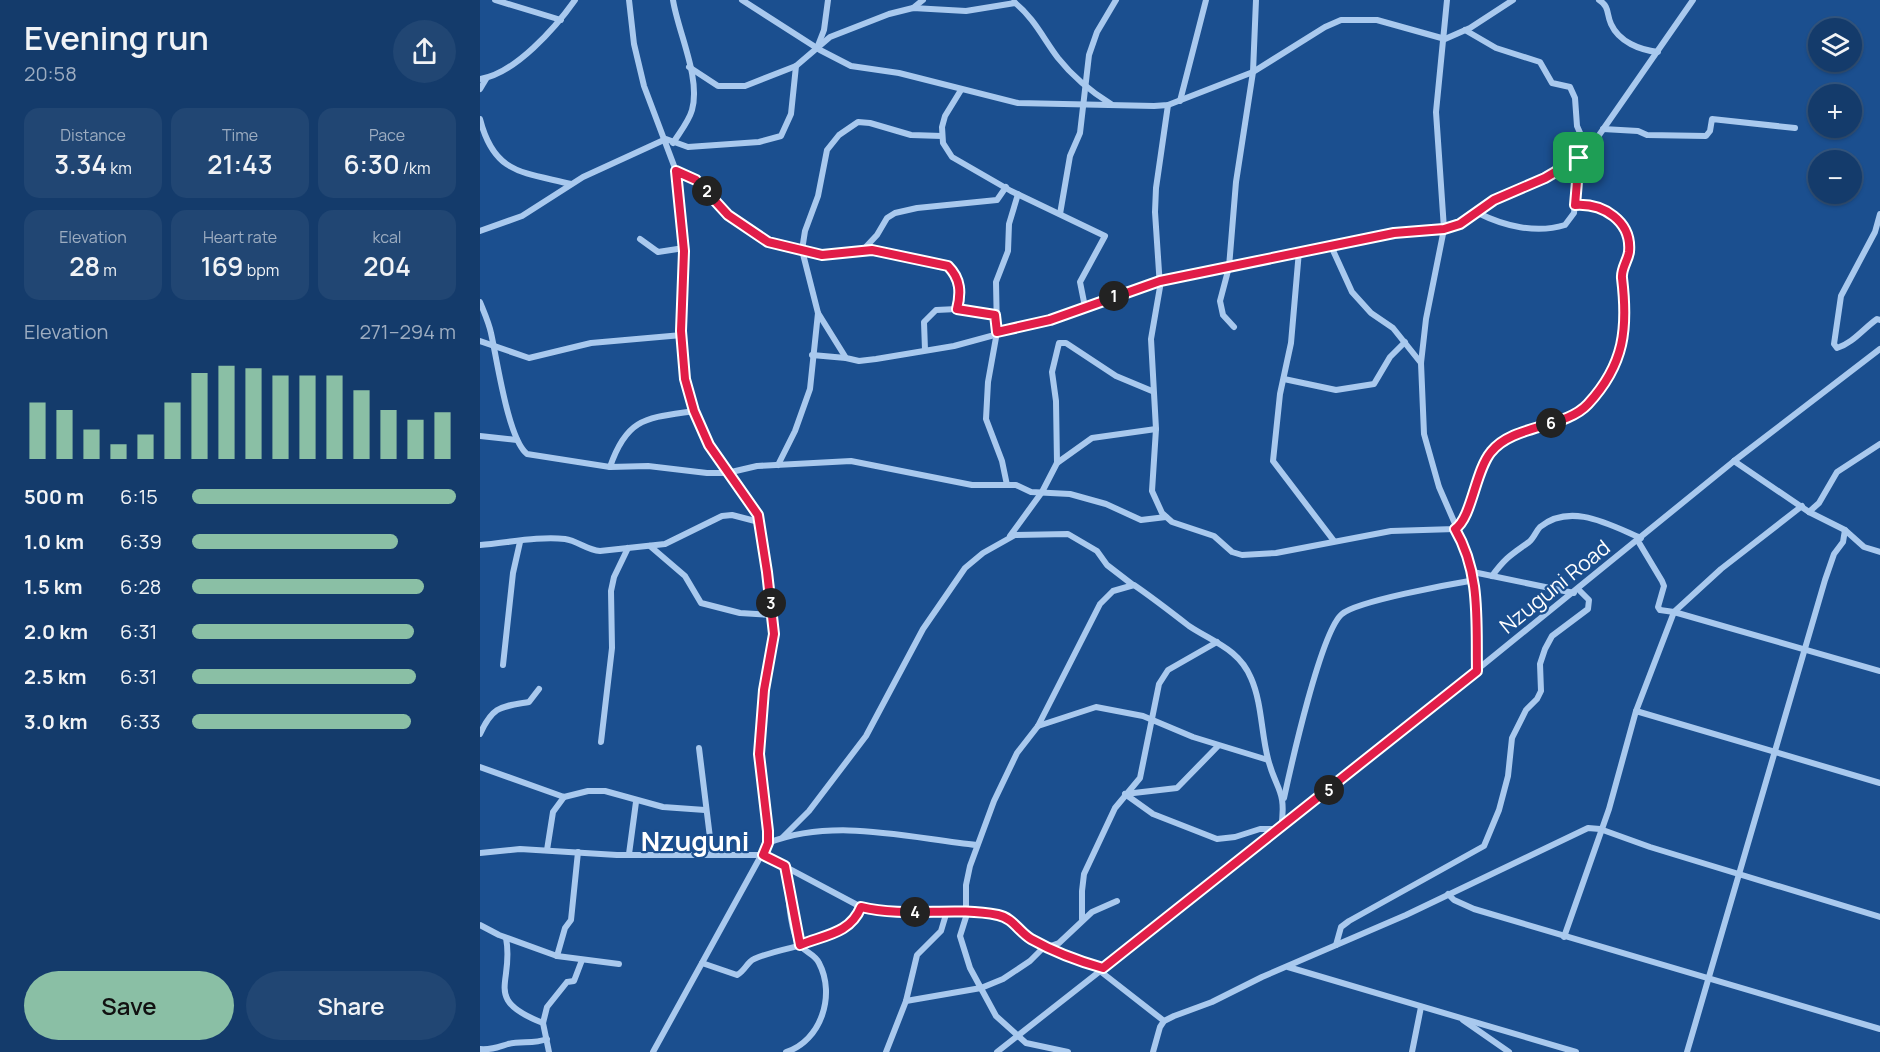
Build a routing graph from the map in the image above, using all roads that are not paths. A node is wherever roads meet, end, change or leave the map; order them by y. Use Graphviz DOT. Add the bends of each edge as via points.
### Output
graph roads {
  1 [pos="495,0"];
  2 [pos="575,0"];
  3 [pos="629,0"];
  4 [pos="673,0"];
  5 [pos="742,0"];
  6 [pos="828,0"];
  7 [pos="923,0"];
  8 [pos="1116,0"];
  9 [pos="1206,0"];
  10 [pos="1256,0"];
  11 [pos="1447,0"];
  12 [pos="1513,0"];
  13 [pos="1599,0"];
  14 [pos="1693,0"];
  15 [pos="1013,2"];
  16 [pos="913,8"];
  17 [pos="561,20"];
  18 [pos="1465,30"];
  19 [pos="1445,39"];
  20 [pos="817,49"];
  21 [pos="1658,52"];
  22 [pos="796,66"];
  23 [pos="689,67"];
  24 [pos="1253,72"];
  25 [pos="483,79"];
  26 [pos="1083,86"];
  27 [pos="480,89"];
  28 [pos="961,90"];
  29 [pos="1180,101"];
  30 [pos="1083,105"];
  31 [pos="1112,105"];
  32 [pos="1168,105"];
  33 [pos="480,119"];
  34 [pos="1795,128"];
  35 [pos="1603,129"];
  36 [pos="942,136"];
  37 [pos="666,139"];
  38 [pos="674,142"];
  39 [pos="1588,151"];
  40 [pos="1579,158"];
  41 [pos="676,171"];
  42 [pos="571,184"];
  43 [pos="1006,187"];
  44 [pos="1018,194"];
  45 [pos="1575,205"];
  46 [pos="1478,213"];
  47 [pos="1060,214"];
  48 [pos="1880,214"];
  49 [pos="1444,229"];
  50 [pos="480,231"];
  51 [pos="640,239"];
  52 [pos="1331,246"];
  53 [pos="684,248"];
  54 [pos="802,250"];
  55 [pos="862,251"];
  56 [pos="1299,251"];
  57 [pos="1229,267"];
  58 [pos="1160,281"];
  59 [pos="480,302"];
  60 [pos="1085,307"];
  61 [pos="957,309"];
  62 [pos="818,313"];
  63 [pos="995,315"];
  64 [pos="1880,320"];
  65 [pos="1234,327"];
  66 [pos="997,332"];
  67 [pos="681,335"];
  68 [pos="480,341"];
  69 [pos="1405,342"];
  70 [pos="492,346"];
  71 [pos="1880,349"];
  72 [pos="925,350"];
  73 [pos="812,355"];
  74 [pos="846,358"];
  75 [pos="1421,363"];
  76 [pos="1284,379"];
  77 [pos="1152,391"];
  78 [pos="694,411"];
  79 [pos="1156,429"];
  80 [pos="480,436"];
  81 [pos="517,440"];
  82 [pos="1880,444"];
  83 [pos="1734,461"];
  84 [pos="1057,463"];
  85 [pos="778,465"];
  86 [pos="610,466"];
  87 [pos="727,473"];
  88 [pos="1007,485"];
  89 [pos="1042,492"];
  90 [pos="1802,506"];
  91 [pos="1809,512"];
  92 [pos="1166,517"];
  93 [pos="759,522"];
  94 [pos="1455,529"];
  95 [pos="1845,530"];
  96 [pos="1010,537"];
  97 [pos="1639,539"];
  98 [pos="1334,540"];
  99 [pos="520,542"];
  100 [pos="480,545"];
  101 [pos="650,545"];
  102 [pos="628,548"];
  103 [pos="1880,552"];
  104 [pos="1473,572"];
  105 [pos="1492,576"];
  106 [pos="1475,580"];
  107 [pos="1134,585"];
  108 [pos="1576,591"];
  109 [pos="1674,612"];
  110 [pos="772,615"];
  111 [pos="1217,642"];
  112 [pos="1805,650"];
  113 [pos="502,665"];
  114 [pos="1477,671"];
  115 [pos="1880,671"];
  116 [pos="539,689"];
  117 [pos="1636,711"];
  118 [pos="1153,720"];
  119 [pos="1038,726"];
  120 [pos="480,735"];
  121 [pos="601,742"];
  122 [pos="1218,746"];
  123 [pos="699,748"];
  124 [pos="1776,752"];
  125 [pos="1268,760"];
  126 [pos="480,767"];
  127 [pos="1880,783"];
  128 [pos="1125,794"];
  129 [pos="564,797"];
  130 [pos="1284,798"];
  131 [pos="636,802"];
  132 [pos="705,810"];
  133 [pos="1281,829"];
  134 [pos="1600,829"];
  135 [pos="783,837"];
  136 [pos="768,843"];
  137 [pos="976,845"];
  138 [pos="547,849"];
  139 [pos="578,852"];
  140 [pos="480,853"];
  141 [pos="629,854"];
  142 [pos="712,854"];
  143 [pos="763,855"];
  144 [pos="785,866"];
  145 [pos="1739,873"];
  146 [pos="1448,894"];
  147 [pos="1117,901"];
  148 [pos="861,907"];
  149 [pos="947,911"];
  150 [pos="967,912"];
  151 [pos="1880,917"];
  152 [pos="1082,919"];
  153 [pos="480,924"];
  154 [pos="1564,937"];
  155 [pos="506,938"];
  156 [pos="800,945"];
  157 [pos="1336,945"];
  158 [pos="1046,947"];
  159 [pos="557,956"];
  160 [pos="582,960"];
  161 [pos="702,963"];
  162 [pos="619,964"];
  163 [pos="1287,967"];
  164 [pos="1101,970"];
  165 [pos="1708,979"];
  166 [pos="981,988"];
  167 [pos="906,1001"];
  168 [pos="1421,1006"];
  169 [pos="1459,1018"];
  170 [pos="1164,1021"];
  171 [pos="543,1023"];
  172 [pos="1880,1029"];
  173 [pos="1018,1035"];
  174 [pos="547,1039"];
  175 [pos="480,1049"];
  176 [pos="549,1052"];
  177 [pos="653,1052"];
  178 [pos="786,1052"];
  179 [pos="886,1052"];
  180 [pos="997,1052"];
  181 [pos="1068,1052"];
  182 [pos="1153,1052"];
  183 [pos="1412,1052"];
  184 [pos="1509,1052"];
  185 [pos="1576,1052"];
  186 [pos="1687,1052"];
  1 -- 17 [label="street"];
  2 -- 17 [label="street"];
  3 -- 37 [label="street" via="644,86"];
  4 -- 23 [label="street"];
  5 -- 20 [label="street"];
  6 -- 20 [label="street"];
  7 -- 16 [label="street"];
  8 -- 26 [label="street" via="1094,38"];
  9 -- 29 [label="street"];
  10 -- 24 [label="street"];
  11 -- 19 [label="street"];
  12 -- 18 [label="street"];
  13 -- 21 [label="street" via="1626,42"];
  14 -- 21 [label="street"];
  15 -- 16 [label="street" via="966,11"];
  15 -- 26 [label="street" via="1032,19 1057,57"];
  16 -- 20 [label="street" via="858,25 830,37"];
  17 -- 25 [label="street" via="533,48"];
  18 -- 19 [label="street"];
  18 -- 39 [label="street" via="1496,48 1540,62 1552,83 1570,87 1577,126"];
  19 -- 24 [label="street" via="1377,20 1348,18 1325,27"];
  19 -- 49 [label="street" via="1436,139"];
  20 -- 22 [label="street"];
  20 -- 28 [label="street" via="851,66"];
  21 -- 35 [label="street"];
  22 -- 23 [label="street" via="760,81 730,87 713,84"];
  22 -- 38 [label="street" via="791,114 781,135 759,142 688,147"];
  23 -- 38 [label="street" via="692,109"];
  24 -- 29 [label="street"];
  24 -- 57 [label="street" via="1236,182"];
  25 -- 27 [label="street"];
  26 -- 30 [label="street"];
  26 -- 31 [label="street"];
  28 -- 30 [label="street" via="1018,103"];
  28 -- 36 [label="street" via="945,116"];
  29 -- 32 [label="street"];
  30 -- 31 [label="street"];
  30 -- 47 [label="street"];
  31 -- 32 [label="street"];
  32 -- 58 [label="street" via="1155,196"];
  33 -- 42 [label="street" via="487,143 501,161 515,170"];
  34 -- 35 [label="street" via="1712,119 1706,136 1647,135"];
  35 -- 39 [label="street"];
  36 -- 43 [label="street" via="952,157"];
  36 -- 54 [label="street" via="906,134 864,122 839,135 827,150"];
  37 -- 38 [label="street"];
  37 -- 41 [label="street"];
  37 -- 42 [label="street"];
  39 -- 40 [label="street"];
  40 -- 45 [label="street"];
  40 -- 46 [label="street" via="1494,200"];
  41 -- 53 [label="street"];
  41 -- 54 [label="street" via="699,183 752,234"];
  42 -- 50 [label="street" via="522,216"];
  43 -- 44 [label="street"];
  43 -- 55 [label="street" via="997,200 895,213"];
  44 -- 47 [label="street"];
  44 -- 63 [label="street" via="1008,251 996,282"];
  45 -- 46 [label="street" via="1572,219 1562,227 1505,226"];
  45 -- 94 [label="street" via="1600,207 1616,217 1627,233 1629,249 1622,277 1626,315 1622,348 1604,382 1582,410 1493,449 1467,513"];
  46 -- 49 [label="street"];
  47 -- 60 [label="street" via="1105,237 1080,282"];
  48 -- 64 [label="street" via="1875,232 1840,296 1834,344 1838,348 1848,345 1868,325"];
  49 -- 52 [label="street" via="1394,233"];
  49 -- 75 [label="street"];
  51 -- 53 [label="street" via="658,252"];
  52 -- 56 [label="street"];
  52 -- 69 [label="street" via="1352,292"];
  53 -- 67 [label="street"];
  54 -- 55 [label="street" via="830,255"];
  54 -- 62 [label="street"];
  55 -- 61 [label="street" via="948,266 959,283"];
  56 -- 57 [label="street"];
  56 -- 76 [label="street"];
  57 -- 58 [label="street"];
  57 -- 65 [label="street" via="1221,311"];
  58 -- 60 [label="street"];
  58 -- 77 [label="street" via="1151,339"];
  59 -- 70 [label="street"];
  60 -- 66 [label="street"];
  61 -- 63 [label="street"];
  61 -- 72 [label="street" via="936,310 927,317 923,326"];
  62 -- 73 [label="street"];
  62 -- 74 [label="street"];
  63 -- 66 [label="street"];
  66 -- 72 [label="street" via="954,346"];
  66 -- 88 [label="street" via="986,419"];
  67 -- 70 [label="street" via="591,343 530,358"];
  67 -- 78 [label="street" via="685,379"];
  68 -- 70 [label="street"];
  69 -- 75 [label="street"];
  69 -- 76 [label="street" via="1390,357 1374,384 1336,390"];
  70 -- 81 [label="street"];
  71 -- 83 [label="street, Nzuguni Road"];
  72 -- 74 [label="street" via="868,360"];
  73 -- 74 [label="street"];
  73 -- 85 [label="street" via="808,398"];
  75 -- 94 [label="street" via="1426,448"];
  76 -- 98 [label="street" via="1273,454 1275,466"];
  77 -- 79 [label="street"];
  77 -- 84 [label="street" via="1116,376 1066,343 1059,343 1052,372"];
  78 -- 86 [label="street" via="637,423"];
  78 -- 87 [label="street"];
  79 -- 84 [label="street" via="1092,438"];
  79 -- 92 [label="street" via="1152,491"];
  80 -- 81 [label="street"];
  81 -- 86 [label="street" via="527,454"];
  82 -- 91 [label="street" via="1837,472 1819,503"];
  83 -- 90 [label="street"];
  83 -- 97 [label="street, Nzuguni Road"];
  84 -- 89 [label="street"];
  85 -- 87 [label="street" via="740,467"];
  85 -- 88 [label="street" via="851,461 972,485"];
  86 -- 87 [label="street"];
  87 -- 93 [label="street" via="748,499"];
  88 -- 89 [label="street"];
  89 -- 92 [label="street" via="1095,500 1141,520"];
  89 -- 96 [label="street"];
  90 -- 91 [label="street"];
  90 -- 109 [label="street"];
  91 -- 95 [label="street"];
  92 -- 98 [label="street" via="1216,538 1238,554 1275,553"];
  93 -- 101 [label="street" via="722,516 673,541"];
  93 -- 110 [label="street"];
  94 -- 98 [label="street" via="1391,531"];
  94 -- 104 [label="street"];
  95 -- 103 [label="street" via="1864,547"];
  95 -- 112 [label="street" via="1844,542 1827,572"];
  96 -- 107 [label="street" via="1068,534 1091,546 1114,572"];
  96 -- 135 [label="street" via="964,567 908,655 866,736 809,811"];
  97 -- 105 [label="street" via="1603,523 1569,515 1539,528 1530,541 1507,556"];
  97 -- 108 [label="street, Nzuguni Road"];
  97 -- 109 [label="street" via="1664,586 1658,607"];
  99 -- 100 [label="street"];
  99 -- 102 [label="street" via="557,538 591,550"];
  99 -- 113 [label="street"];
  101 -- 102 [label="street"];
  101 -- 110 [label="street" via="685,576 701,603 740,613"];
  102 -- 121 [label="street" via="611,591 612,648"];
  104 -- 105 [label="street"];
  104 -- 106 [label="street"];
  105 -- 108 [label="street"];
  106 -- 114 [label="street"];
  106 -- 130 [label="street" via="1342,613 1320,663"];
  107 -- 111 [label="street"];
  107 -- 119 [label="street" via="1120,587 1102,601"];
  108 -- 114 [label="street, Nzuguni Road"];
  108 -- 157 [label="street" via="1589,600 1588,609 1548,641 1540,664 1541,691 1512,738 1508,776 1484,846 1349,921 1341,927"];
  109 -- 112 [label="street"];
  109 -- 117 [label="street"];
  110 -- 136 [label="street" via="774,634 759,754"];
  111 -- 118 [label="street" via="1164,674 1157,689"];
  111 -- 125 [label="street" via="1237,656 1251,677"];
  112 -- 115 [label="street"];
  112 -- 124 [label="street"];
  114 -- 133 [label="street, Nzuguni Road"];
  116 -- 120 [label="street" via="529,702 495,710"];
  117 -- 124 [label="street"];
  117 -- 134 [label="street"];
  118 -- 119 [label="street" via="1093,707"];
  118 -- 122 [label="street"];
  118 -- 128 [label="street" via="1140,778"];
  119 -- 137 [label="street" via="1012,762"];
  122 -- 125 [label="street"];
  122 -- 128 [label="street" via="1177,788"];
  123 -- 132 [label="street"];
  124 -- 127 [label="street"];
  124 -- 145 [label="street"];
  125 -- 130 [label="street"];
  126 -- 129 [label="street"];
  128 -- 133 [label="street" via="1153,814 1217,839 1260,829"];
  128 -- 152 [label="street" via="1084,874"];
  129 -- 131 [label="street" via="605,791"];
  129 -- 138 [label="street" via="554,812"];
  130 -- 133 [label="street"];
  131 -- 132 [label="street"];
  131 -- 141 [label="street"];
  132 -- 142 [label="street"];
  133 -- 164 [label="street, Nzuguni Road"];
  134 -- 145 [label="street"];
  134 -- 146 [label="street" via="1584,829"];
  134 -- 154 [label="street"];
  135 -- 136 [label="street"];
  135 -- 137 [label="street" via="862,830"];
  136 -- 143 [label="street"];
  137 -- 150 [label="street" via="966,885"];
  138 -- 139 [label="street"];
  138 -- 140 [label="street"];
  139 -- 141 [label="street"];
  139 -- 159 [label="street" via="571,920"];
  141 -- 142 [label="street"];
  142 -- 143 [label="street"];
  143 -- 144 [label="street"];
  143 -- 161 [label="street"];
  144 -- 148 [label="street"];
  144 -- 156 [label="street"];
  145 -- 151 [label="street"];
  145 -- 165 [label="street"];
  146 -- 154 [label="street" via="1474,909"];
  146 -- 157 [label="street"];
  147 -- 152 [label="street"];
  148 -- 149 [label="street" via="897,913"];
  148 -- 156 [label="street" via="848,926"];
  149 -- 150 [label="street"];
  149 -- 167 [label="street" via="942,931 917,955"];
  150 -- 158 [label="street" via="1006,918"];
  150 -- 166 [label="street" via="961,944"];
  152 -- 158 [label="street" via="1059,943"];
  153 -- 155 [label="street"];
  154 -- 165 [label="street"];
  155 -- 159 [label="street"];
  155 -- 171 [label="street" via="506,998 516,1011"];
  156 -- 161 [label="street" via="752,960 737,975"];
  156 -- 178 [label="street" via="819,963 827,996 823,1015 812,1032 798,1047"];
  157 -- 163 [label="street"];
  158 -- 164 [label="street"];
  158 -- 166 [label="street" via="1012,974"];
  159 -- 160 [label="street"];
  160 -- 162 [label="street"];
  160 -- 171 [label="street" via="574,981 555,993"];
  161 -- 177 [label="street"];
  163 -- 168 [label="street"];
  163 -- 170 [label="street"];
  164 -- 170 [label="street"];
  164 -- 173 [label="street, Nzuguni Road"];
  165 -- 172 [label="street"];
  165 -- 186 [label="street"];
  166 -- 167 [label="street"];
  166 -- 173 [label="street" via="991,1011"];
  167 -- 179 [label="street"];
  168 -- 169 [label="street"];
  168 -- 183 [label="street"];
  169 -- 184 [label="street"];
  169 -- 185 [label="street"];
  170 -- 182 [label="street"];
  171 -- 174 [label="street"];
  173 -- 180 [label="street, Nzuguni Road"];
  173 -- 181 [label="street" via="1026,1043"];
  174 -- 175 [label="street"];
  174 -- 176 [label="street"];
}
